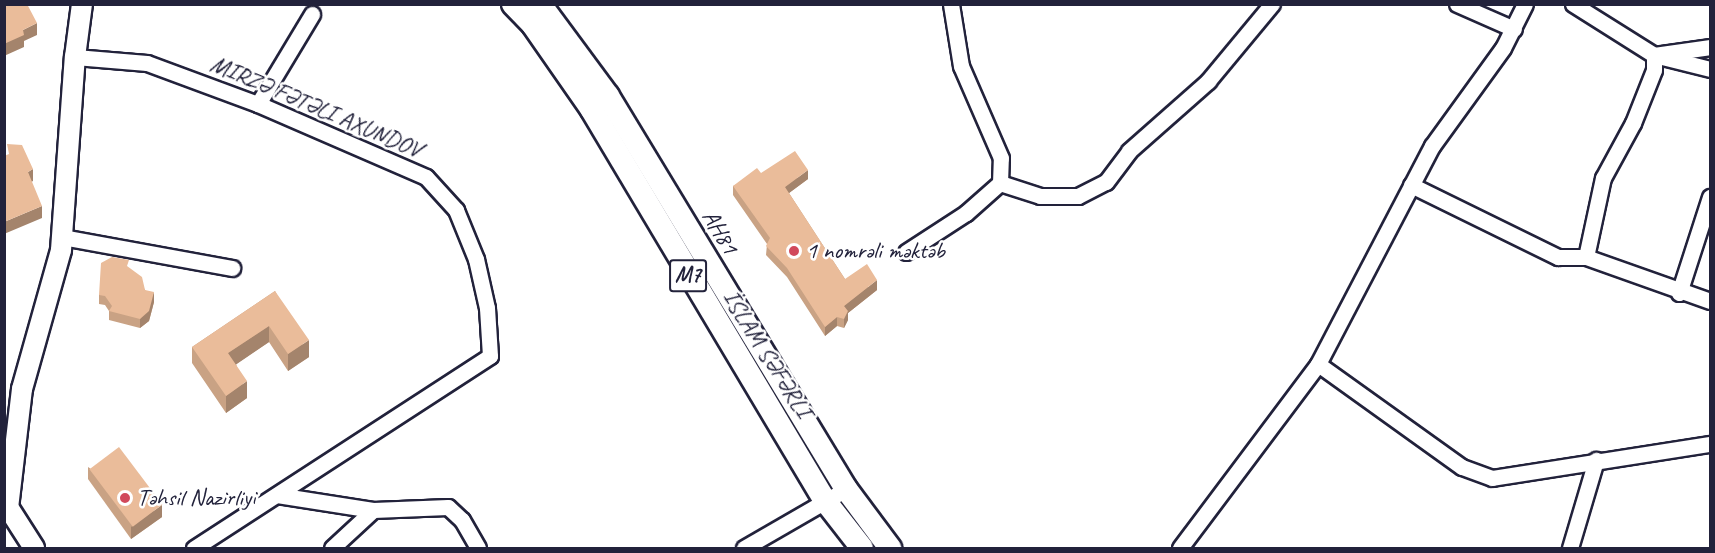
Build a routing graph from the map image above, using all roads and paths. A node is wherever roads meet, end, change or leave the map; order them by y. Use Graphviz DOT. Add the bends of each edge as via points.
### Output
graph roads {
  1 [pos="82,4"];
  2 [pos="513,4"];
  3 [pos="540,4"];
  4 [pos="951,4"];
  5 [pos="1272,4"];
  6 [pos="1457,4"];
  7 [pos="1525,4"];
  8 [pos="1573,4"];
  9 [pos="312,14"];
  10 [pos="1514,29"];
  11 [pos="1710,47"];
  12 [pos="1654,55"];
  13 [pos="75,57"];
  14 [pos="1710,69"];
  15 [pos="258,104"];
  16 [pos="1000,183"];
  17 [pos="1411,185"];
  18 [pos="1710,197"];
  19 [pos="62,237"];
  20 [pos="906,252"];
  21 [pos="1586,257"];
  22 [pos="232,268"];
  23 [pos="1679,293"];
  24 [pos="1710,302"];
  25 [pos="1318,364"];
  26 [pos="1710,444"];
  27 [pos="1596,459"];
  28 [pos="846,489"];
  29 [pos="278,495"];
  30 [pos="826,502"];
  31 [pos="6,505"];
  32 [pos="373,510"];
  33 [pos="34,549"];
  34 [pos="194,549"];
  35 [pos="332,549"];
  36 [pos="478,549"];
  37 [pos="744,549"];
  38 [pos="862,549"];
  39 [pos="890,549"];
  40 [pos="1180,549"];
  41 [pos="1570,549"];
  1 -- 13 [label="main road"];
  2 -- 30 [label="highway, İSLAM SƏFƏRLI / M7" via="533,25 592,110"];
  3 -- 28 [label="highway, AH81 / M7" via="608,96"];
  4 -- 16 [label="street" via="961,66 1001,158"];
  5 -- 16 [label="street" via="1208,81 1129,152 1106,182 1078,196 1040,195"];
  6 -- 10 [label="street"];
  7 -- 10 [label="street"];
  8 -- 12 [label="street"];
  9 -- 15 [label="street"];
  10 -- 17 [label="street" via="1432,146"];
  11 -- 12 [label="street"];
  12 -- 14 [label="street"];
  12 -- 21 [label="street" via="1654,70 1633,123 1603,178"];
  13 -- 15 [label="street, MIRZƏ FƏTƏLI AXUNDOV" via="147,63"];
  13 -- 19 [label="main road"];
  15 -- 29 [label="street, MIRZƏ FƏTƏLI AXUNDOV" via="426,177 456,210 476,259 487,308 490,356"];
  16 -- 20 [label="street" via="966,213"];
  17 -- 21 [label="street" via="1558,257"];
  17 -- 25 [label="street"];
  18 -- 23 [label="street"];
  19 -- 22 [label="street"];
  19 -- 31 [label="main road" via="22,389"];
  21 -- 23 [label="street"];
  23 -- 24 [label="street"];
  25 -- 27 [label="street" via="1462,467 1492,478"];
  25 -- 40 [label="street"];
  26 -- 27 [label="street"];
  27 -- 41 [label="street"];
  28 -- 30 [label="street"];
  28 -- 39 [label="highway, AH81 / M7"];
  29 -- 32 [label="street"];
  29 -- 34 [label="street, MIRZƏ FƏTƏLI AXUNDOV"];
  30 -- 37 [label="street"];
  30 -- 38 [label="highway, İSLAM SƏFƏRLI / M7"];
  31 -- 33 [label="main road"];
  32 -- 35 [label="street"];
  32 -- 36 [label="street" via="448,507 462,520"];
}
